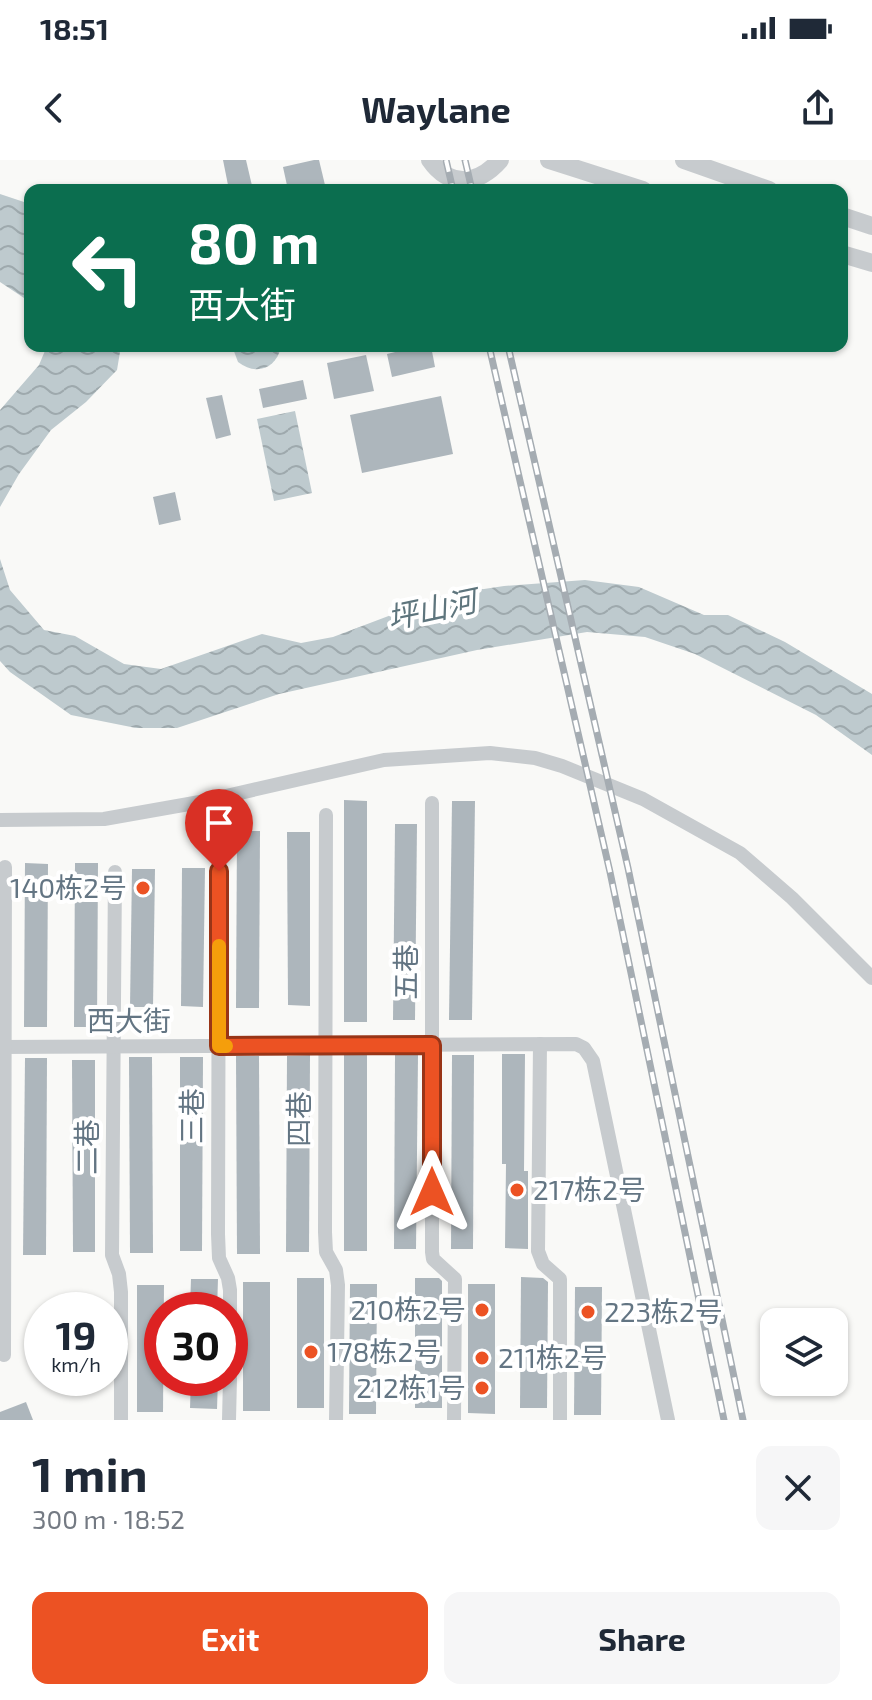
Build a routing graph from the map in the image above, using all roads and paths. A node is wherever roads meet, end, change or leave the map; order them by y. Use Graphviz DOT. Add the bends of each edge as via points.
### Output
graph roads {
  1 [pos="430,160"];
  2 [pos="500,160"];
  3 [pos="549,160"];
  4 [pos="684,160"];
  5 [pos="624,184"];
  6 [pos="752,184"];
  7 [pos="848,218"];
  8 [pos="872,226"];
  9 [pos="848,256"];
  10 [pos="872,263"];
  11 [pos="432,803"];
  12 [pos="326,815"];
  13 [pos="0,820"];
  14 [pos="219,842"];
  15 [pos="5,867"];
  16 [pos="115,872"];
  17 [pos="872,978"];
  18 [pos="543,1044"];
  19 [pos="325,1045"];
  20 [pos="432,1045"];
  21 [pos="219,1046"];
  22 [pos="2,1047"];
  23 [pos="113,1047"];
  24 [pos="230,1292"];
  25 [pos="4,1355"];
  26 [pos="230,1396"];
  27 [pos="121,1420"];
  28 [pos="229,1420"];
  29 [pos="336,1420"];
  30 [pos="454,1420"];
  31 [pos="560,1420"];
  32 [pos="668,1420"];
  1 -- 2 [label="street" via="444,175 465,181 486,175"];
  3 -- 5 [label="street"];
  4 -- 6 [label="street"];
  7 -- 8 [label="street"];
  9 -- 10 [label="street"];
  11 -- 20 [label="street, 五巷"];
  12 -- 19 [label="street, 四巷"];
  13 -- 17 [label="street" via="104,819 384,760 490,753 535,758 643,799 740,853"];
  14 -- 21 [label="street, 三巷"];
  15 -- 22 [label="street"];
  16 -- 23 [label="street, 二巷"];
  18 -- 20 [label="street, 西大街"];
  18 -- 31 [label="street" via="538,1251 543,1264 560,1279"];
  18 -- 32 [label="street, 西大街" via="576,1044 593,1061"];
  19 -- 20 [label="street, 西大街"];
  19 -- 21 [label="street, 西大街"];
  19 -- 29 [label="street, 四巷" via="326,1252 338,1285"];
  20 -- 30 [label="street, 五巷" via="432,1252 455,1279"];
  21 -- 23 [label="street, 西大街"];
  21 -- 24 [label="street, 三巷" via="219,1258"];
  22 -- 23 [label="street, 西大街"];
  22 -- 25 [label="street"];
  23 -- 27 [label="street, 二巷" via="112,1255 121,1292"];
  26 -- 28 [label="street"];
}
